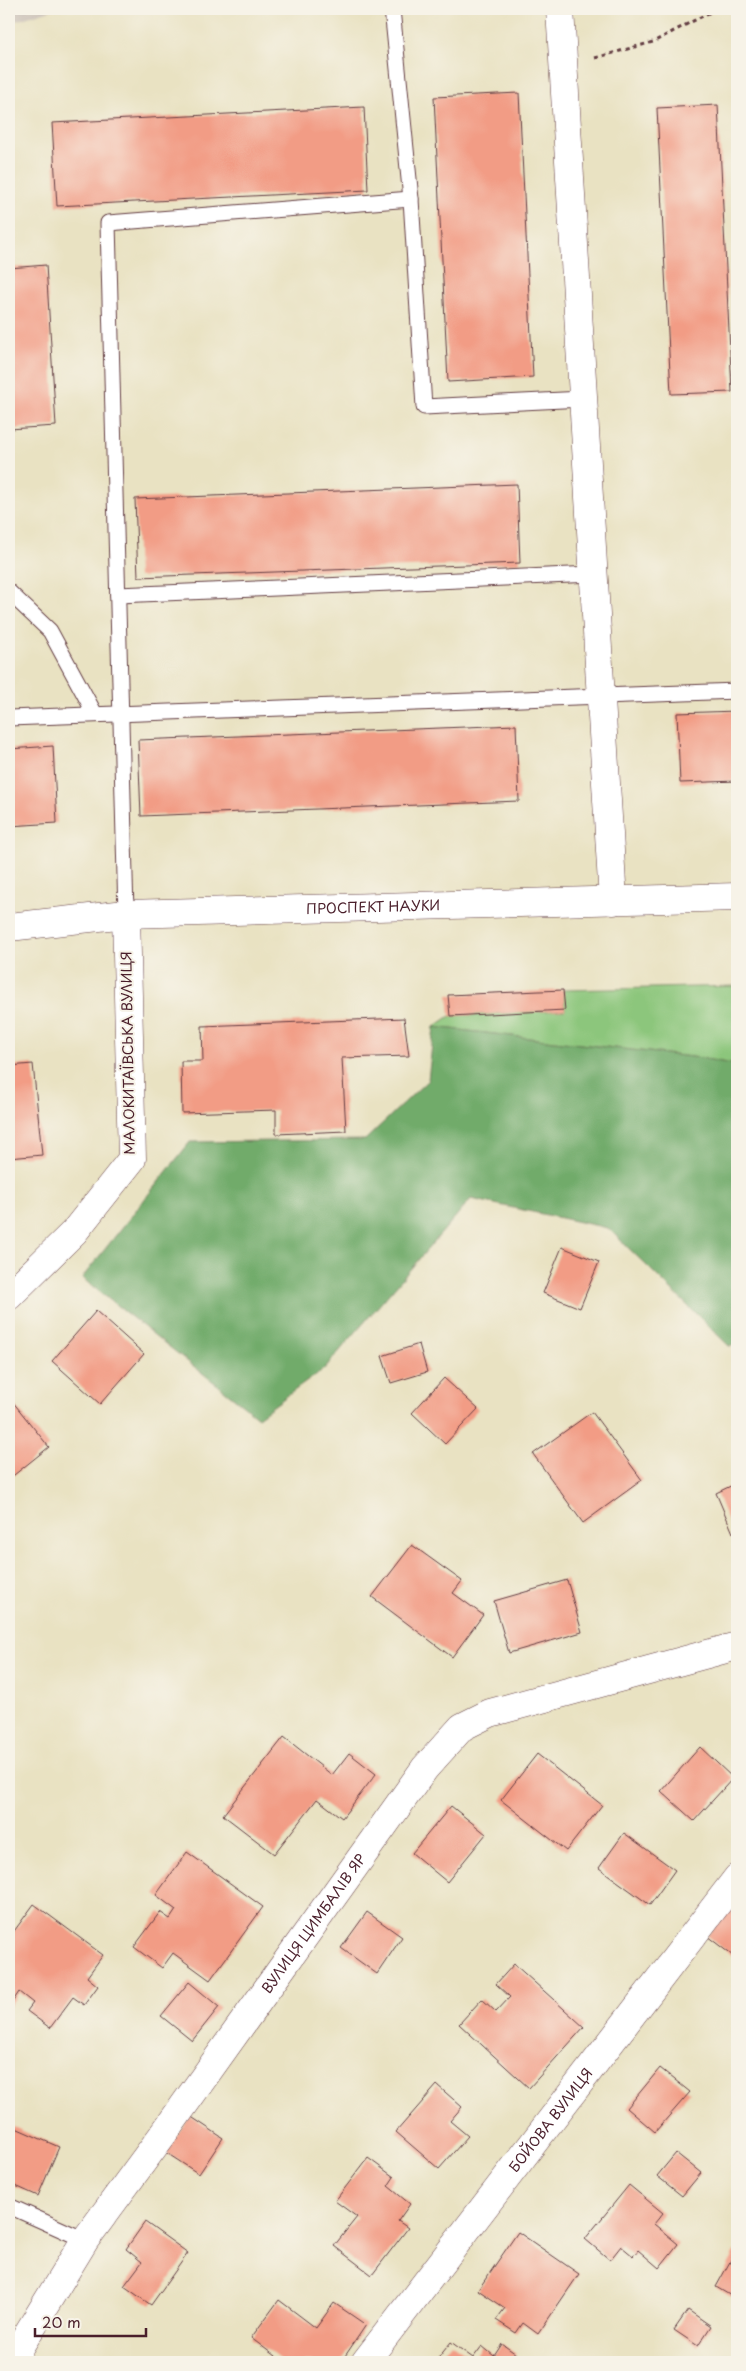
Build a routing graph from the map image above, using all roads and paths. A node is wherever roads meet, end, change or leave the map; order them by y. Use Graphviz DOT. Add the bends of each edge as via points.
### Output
graph roads {
  1 [pos="392,9"];
  2 [pos="560,9"];
  3 [pos="716,9"];
  4 [pos="563,67"];
  5 [pos="411,199"];
  6 [pos="583,400"];
  7 [pos="593,574"];
  8 [pos="9,592"];
  9 [pos="118,595"];
  10 [pos="737,691"];
  11 [pos="601,698"];
  12 [pos="119,713"];
  13 [pos="94,714"];
  14 [pos="9,718"];
  15 [pos="737,898"];
  16 [pos="613,901"];
  17 [pos="126,914"];
  18 [pos="9,927"];
  19 [pos="9,1296"];
  20 [pos="737,1646"];
  21 [pos="737,1878"];
  22 [pos="9,2206"];
  23 [pos="85,2240"];
  24 [pos="14,2362"];
  25 [pos="365,2362"];
  1 -- 5 [label="lane"];
  2 -- 4 [label="street"];
  3 -- 4 [label="path" via="653,42"];
  4 -- 6 [label="street"];
  5 -- 6 [label="lane" via="424,407"];
  5 -- 9 [label="lane" via="108,223"];
  6 -- 7 [label="street"];
  7 -- 9 [label="lane"];
  7 -- 11 [label="street"];
  8 -- 13 [label="lane" via="50,631"];
  9 -- 12 [label="lane"];
  10 -- 11 [label="lane"];
  11 -- 12 [label="lane"];
  11 -- 16 [label="street"];
  12 -- 13 [label="lane"];
  12 -- 17 [label="lane"];
  13 -- 14 [label="lane"];
  15 -- 16 [label="street, ПРОСПЕКТ НАУКИ"];
  16 -- 17 [label="street, ПРОСПЕКТ НАУКИ"];
  17 -- 18 [label="street, ПРОСПЕКТ НАУКИ"];
  17 -- 19 [label="street, МАЛОКИТАЇВСЬКА ВУЛИЦЯ" via="132,1159 74,1232"];
  20 -- 23 [label="street, ВУЛИЦЯ ЦИМБАЛІВ ЯР" via="490,1713 462,1728 420,1776"];
  21 -- 25 [label="street, БОЙОВА ВУЛИЦЯ"];
  22 -- 23 [label="lane"];
  23 -- 24 [label="street, ВУЛИЦЯ ЦИМБАЛІВ ЯР" via="20,2346"];
}
